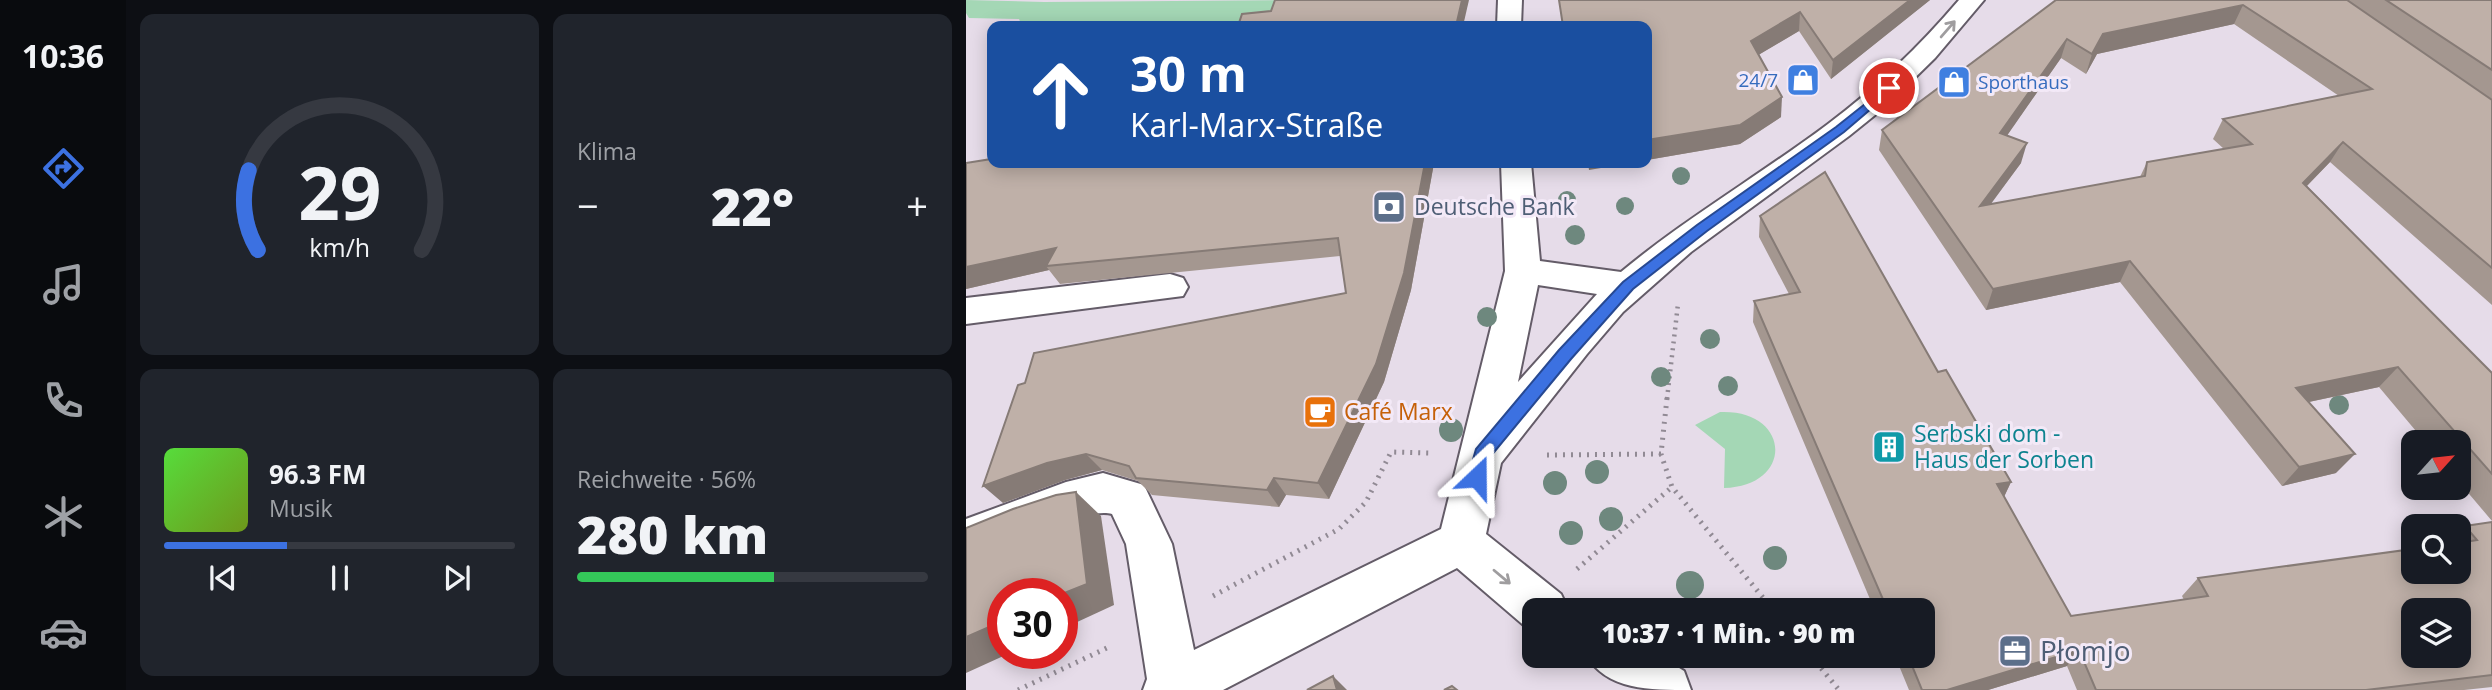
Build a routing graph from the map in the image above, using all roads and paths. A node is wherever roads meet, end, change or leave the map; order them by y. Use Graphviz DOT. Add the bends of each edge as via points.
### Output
graph roads {
  1 [pos="1510,0"];
  2 [pos="1972,0"];
  3 [pos="1509,21"];
  4 [pos="1516,168"];
  5 [pos="1523,271"];
  6 [pos="1628,286"];
  7 [pos="1170,287"];
  8 [pos="1679,296"];
  9 [pos="966,312"];
  10 [pos="1391,452"];
  11 [pos="1661,454"];
  12 [pos="1482,455"];
  13 [pos="1539,455"];
  14 [pos="1672,488"];
  15 [pos="966,540"];
  16 [pos="1461,542"];
  17 [pos="1580,567"];
  18 [pos="1528,598"];
  19 [pos="1763,598"];
  20 [pos="1162,622"];
  21 [pos="1631,668"];
  22 [pos="1821,668"];
  23 [pos="1172,689"];
  24 [pos="1018,690"];
  25 [pos="1665,690"];
  26 [pos="1839,690"];
  1 -- 3 [label="street"];
  6 -- 2 [label="street, one-way" via="1840,129 1905,74"];
  4 -- 5 [label="street"];
  5 -- 6 [label="street"];
  5 -- 12 [label="street"];
  6 -- 12 [label="street"];
  7 -- 9 [label="street"];
  8 -- 11 [label="path"];
  10 -- 20 [label="path" via="1366,502 1339,529"];
  11 -- 13 [label="path"];
  11 -- 14 [label="path"];
  12 -- 16 [label="street"];
  14 -- 17 [label="path"];
  14 -- 19 [label="path"];
  15 -- 20 [label="street" via="1066,501 1103,492 1128,499 1149,544"];
  16 -- 18 [label="street, one-way"];
  16 -- 23 [label="street"];
  20 -- 23 [label="street"];
  20 -- 24 [label="path"];
  21 -- 25 [label="street"];
  22 -- 26 [label="path"];
}
